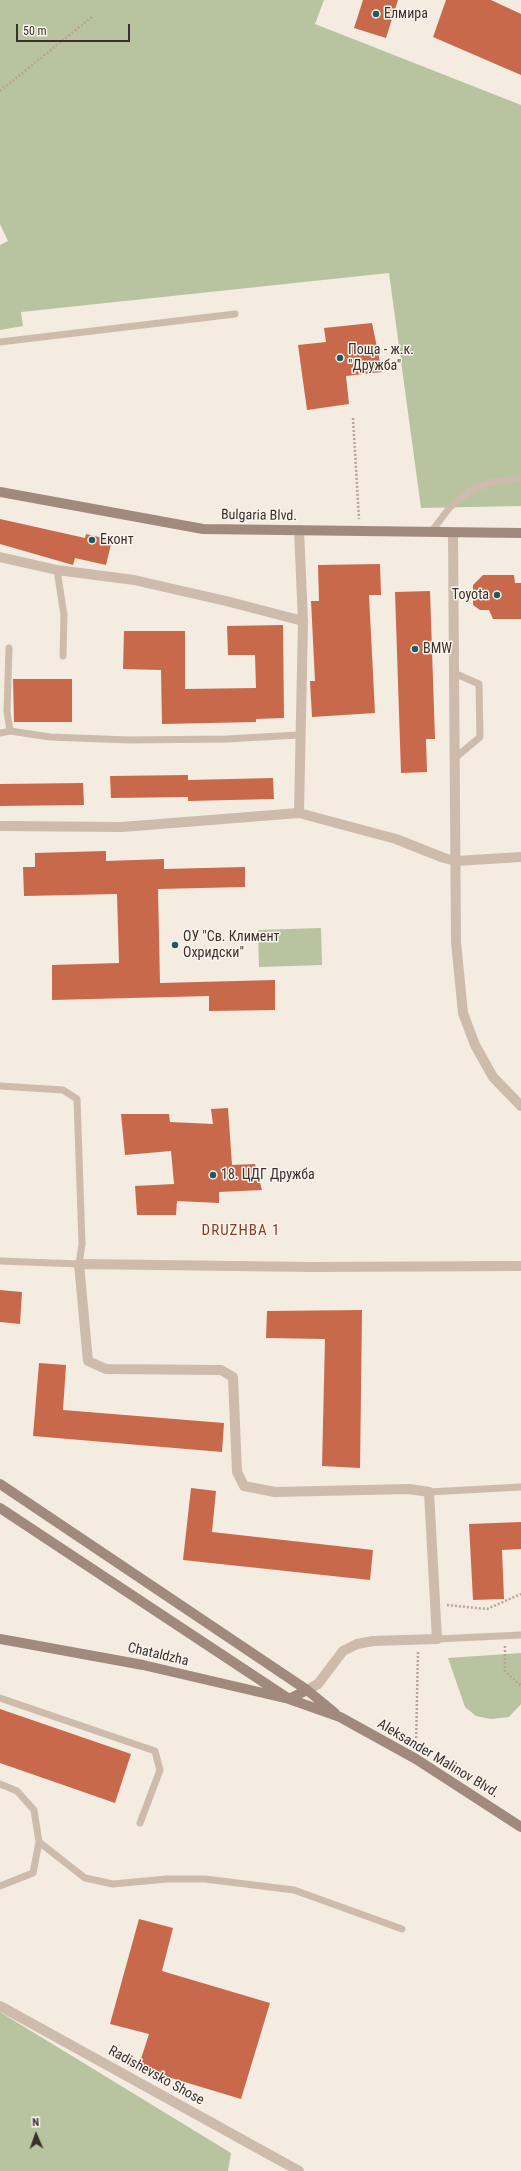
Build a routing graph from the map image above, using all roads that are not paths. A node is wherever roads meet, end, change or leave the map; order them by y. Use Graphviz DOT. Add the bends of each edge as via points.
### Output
graph roads {
  1 [pos="235,314"];
  2 [pos="0,342"];
  3 [pos="521,479"];
  4 [pos="0,492"];
  5 [pos="299,530"];
  6 [pos="431,532"];
  7 [pos="454,533"];
  8 [pos="521,533"];
  9 [pos="0,556"];
  10 [pos="57,570"];
  11 [pos="302,621"];
  12 [pos="9,648"];
  13 [pos="63,656"];
  14 [pos="454,673"];
  15 [pos="10,731"];
  16 [pos="0,733"];
  17 [pos="300,735"];
  18 [pos="455,758"];
  19 [pos="299,813"];
  20 [pos="0,826"];
  21 [pos="521,857"];
  22 [pos="456,861"];
  23 [pos="0,1086"];
  24 [pos="521,1106"];
  25 [pos="0,1261"];
  26 [pos="79,1264"];
  27 [pos="521,1266"];
  28 [pos="0,1484"];
  29 [pos="521,1487"];
  30 [pos="429,1492"];
  31 [pos="0,1508"];
  32 [pos="521,1635"];
  33 [pos="0,1639"];
  34 [pos="437,1639"];
  35 [pos="307,1690"];
  36 [pos="0,1698"];
  37 [pos="289,1699"];
  38 [pos="340,1717"];
  39 [pos="0,1784"];
  40 [pos="140,1823"];
  41 [pos="521,1826"];
  42 [pos="39,1842"];
  43 [pos="0,1886"];
  44 [pos="402,1929"];
  45 [pos="0,2006"];
  46 [pos="299,2171"];
  1 -- 2 [label="lane"];
  3 -- 6 [label="lane" via="491,482 470,492 450,507"];
  4 -- 5 [label="street, Bulgaria Blvd." via="203,529"];
  5 -- 6 [label="street, Bulgaria Blvd."];
  5 -- 11 [label="street"];
  6 -- 7 [label="street, Bulgaria Blvd."];
  7 -- 8 [label="street, Bulgaria Blvd."];
  7 -- 14 [label="street"];
  9 -- 10 [label="street"];
  10 -- 11 [label="street" via="134,580"];
  10 -- 13 [label="lane" via="64,615"];
  11 -- 17 [label="street"];
  12 -- 15 [label="lane" via="7,712"];
  14 -- 18 [label="street"];
  14 -- 18 [label="lane" via="479,684 480,737"];
  15 -- 16 [label="lane"];
  15 -- 17 [label="lane" via="50,737 129,740"];
  17 -- 19 [label="street"];
  18 -- 22 [label="street"];
  19 -- 20 [label="street" via="122,827"];
  19 -- 22 [label="street" via="396,839"];
  21 -- 22 [label="street"];
  22 -- 24 [label="street" via="456,942 463,1013 475,1045 493,1077"];
  23 -- 26 [label="lane" via="63,1090 77,1099 82,1244"];
  25 -- 26 [label="lane"];
  26 -- 27 [label="street"];
  26 -- 30 [label="street" via="88,1361 106,1369 221,1370 233,1377 237,1472 244,1486 275,1492"];
  28 -- 35 [label="street"];
  29 -- 30 [label="lane"];
  30 -- 34 [label="street"];
  31 -- 37 [label="street"];
  32 -- 34 [label="lane"];
  33 -- 37 [label="street, Chataldzha" via="136,1664"];
  34 -- 35 [label="street" via="357,1644 344,1651 318,1684"];
  35 -- 37 [label="street"];
  35 -- 38 [label="street"];
  36 -- 40 [label="lane" via="155,1751 160,1770"];
  37 -- 38 [label="street"];
  38 -- 41 [label="street, Aleksander Malinov Blvd." via="416,1759"];
  39 -- 42 [label="lane" via="17,1791 34,1810"];
  42 -- 43 [label="lane" via="33,1873"];
  42 -- 44 [label="lane" via="85,1878 113,1884 167,1879 205,1879 294,1890"];
  45 -- 46 [label="street, Radishevsko Shose"];
}
